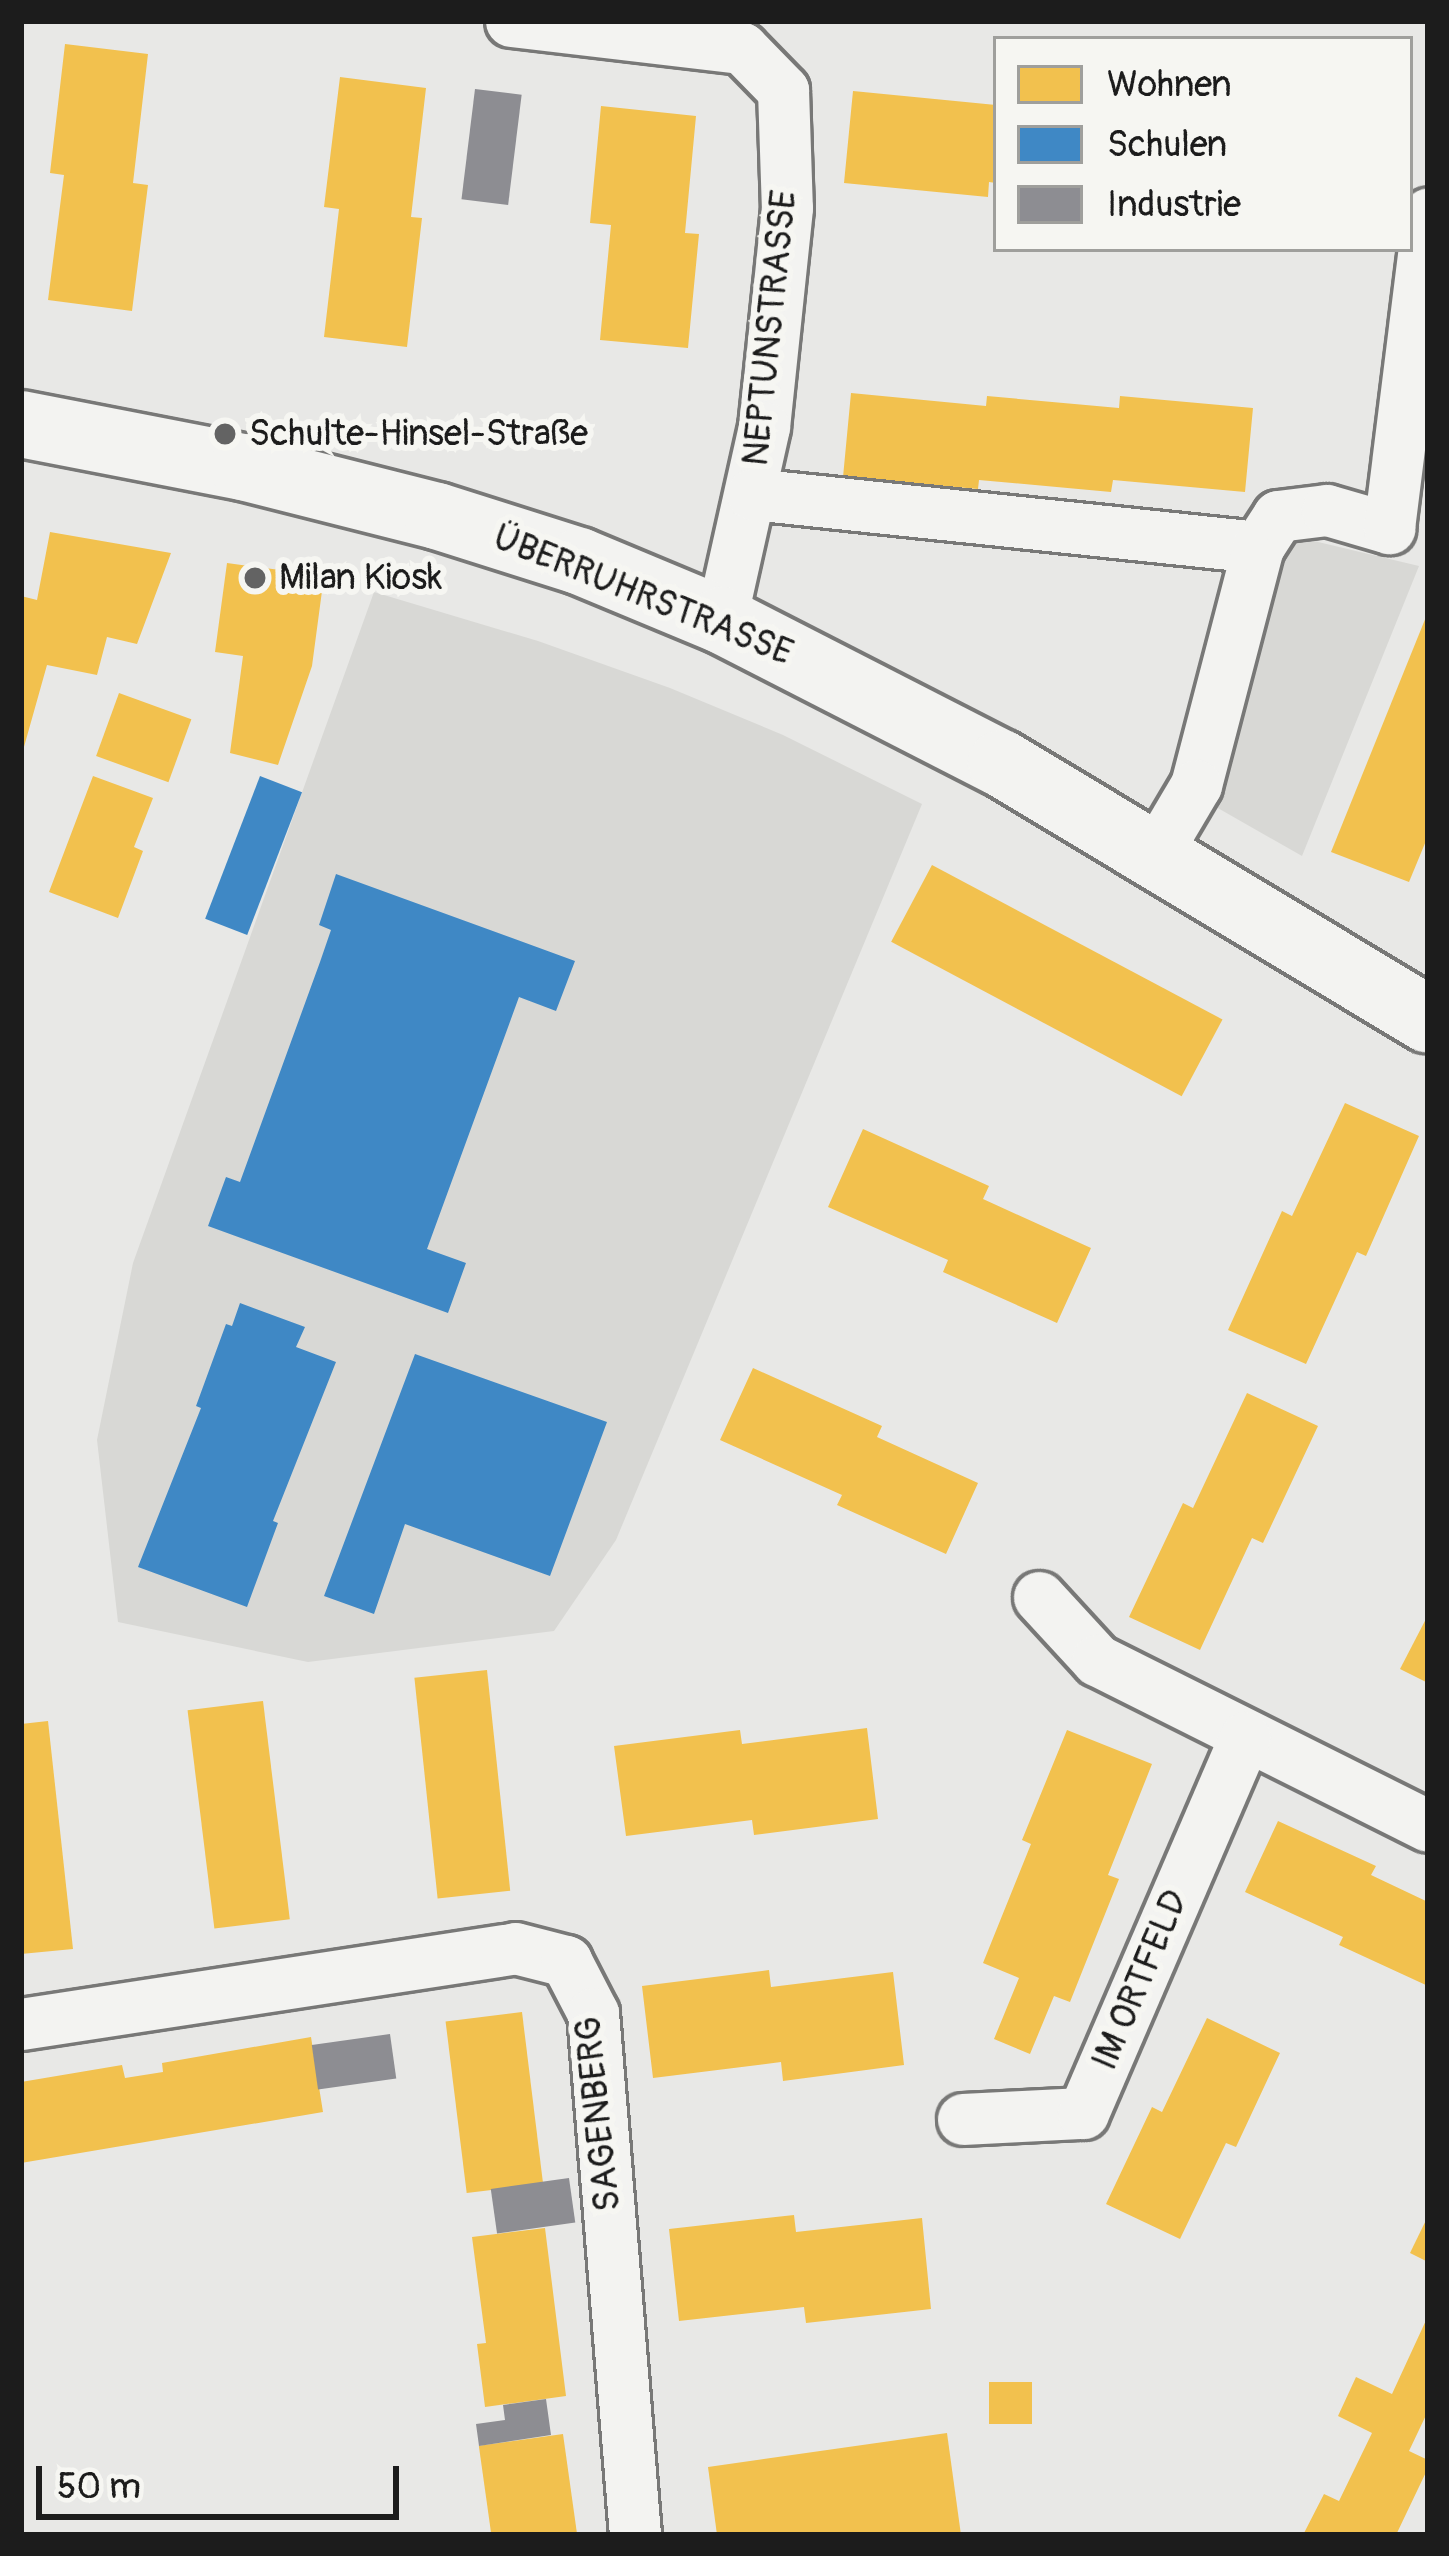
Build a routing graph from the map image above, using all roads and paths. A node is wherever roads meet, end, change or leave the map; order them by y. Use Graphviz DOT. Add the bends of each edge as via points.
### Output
graph roads {
  1 [pos="512,21"];
  2 [pos="743,34"];
  3 [pos="1428,213"];
  4 [pos="21,424"];
  5 [pos="752,494"];
  6 [pos="1258,547"];
  7 [pos="721,620"];
  8 [pos="1154,856"];
  9 [pos="1428,1020"];
  10 [pos="1039,1597"];
  11 [pos="1244,1737"];
  12 [pos="1428,1826"];
  13 [pos="21,2024"];
  14 [pos="964,2120"];
  15 [pos="635,2535"];
  1 -- 2 [label="street, NEPTUNSTRASSE"];
  2 -- 5 [label="street, NEPTUNSTRASSE" via="783,90 787,208"];
  3 -- 6 [label="street" via="1389,528 1327,510 1278,516"];
  4 -- 7 [label="main road, ÜBERRUHRSTRASSE" via="437,516"];
  5 -- 6 [label="street"];
  5 -- 7 [label="street, NEPTUNSTRASSE"];
  6 -- 8 [label="street" via="1196,785"];
  7 -- 8 [label="main road, ÜBERRUHRSTRASSE" via="981,752"];
  8 -- 9 [label="main road, ÜBERRUHRSTRASSE"];
  10 -- 11 [label="street" via="1096,1660"];
  11 -- 12 [label="street"];
  11 -- 14 [label="street, IM ORTFELD" via="1083,2113"];
  13 -- 15 [label="street, SAGENBERG" via="515,1948 566,1961 593,2013"];
}
